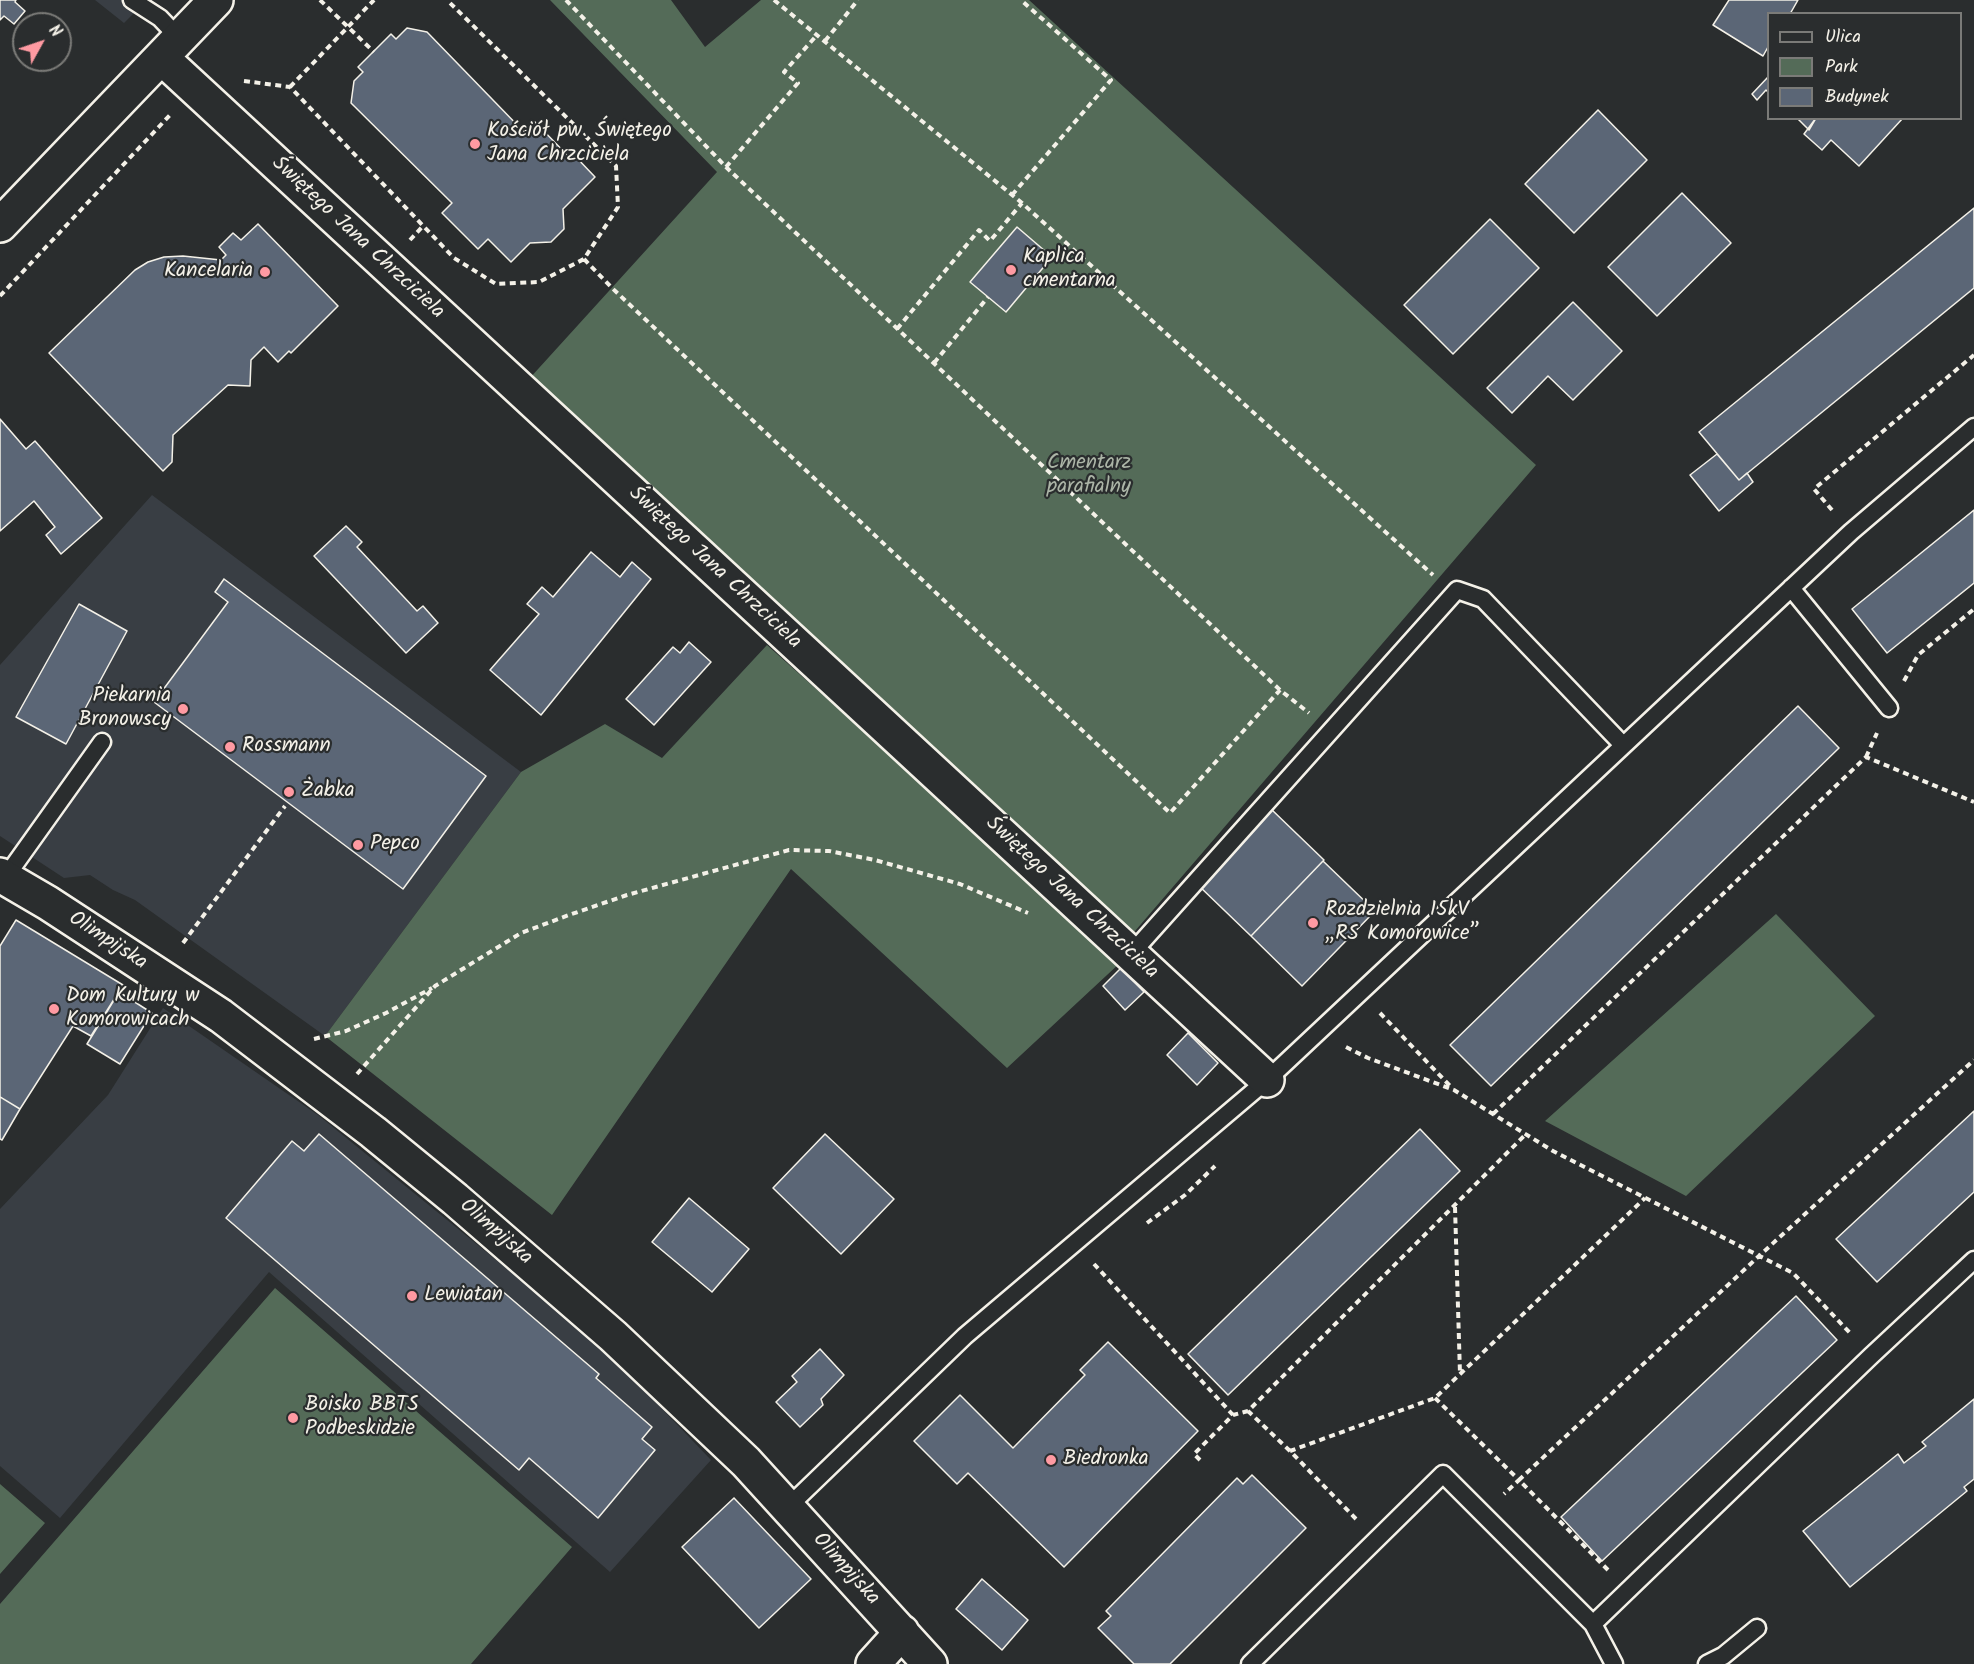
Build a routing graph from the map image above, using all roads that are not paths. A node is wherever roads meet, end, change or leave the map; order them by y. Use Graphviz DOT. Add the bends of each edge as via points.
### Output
graph roads {
  1 [pos="132,0"];
  2 [pos="216,0"];
  3 [pos="171,48"];
  4 [pos="0,225"];
  5 [pos="1974,427"];
  6 [pos="1791,588"];
  7 [pos="1889,708"];
  8 [pos="102,742"];
  9 [pos="1623,746"];
  10 [pos="2,880"];
  11 [pos="1131,954"];
  12 [pos="1267,1080"];
  13 [pos="1974,1260"];
  14 [pos="788,1507"];
  15 [pos="1593,1624"];
  16 [pos="1757,1628"];
  17 [pos="902,1632"];
  18 [pos="873,1664"];
  19 [pos="930,1664"];
  20 [pos="1251,1664"];
  21 [pos="1614,1664"];
  22 [pos="1707,1664"];
  1 -- 3 [label="lane" via="160,18"];
  2 -- 3 [label="street"];
  3 -- 4 [label="street"];
  3 -- 11 [label="street, Świętego Jana Chrzciciela" via="195,89"];
  5 -- 6 [label="lane"];
  6 -- 7 [label="lane"];
  6 -- 9 [label="lane"];
  8 -- 10 [label="lane"];
  9 -- 11 [label="lane" via="1483,599 1457,590"];
  9 -- 12 [label="lane"];
  10 -- 14 [label="street, Olimpijska" via="48,903 221,1016 405,1157 613,1336"];
  11 -- 12 [label="street, Świętego Jana Chrzciciela"];
  12 -- 14 [label="lane" via="965,1336"];
  13 -- 15 [label="lane"];
  14 -- 17 [label="street, Olimpijska"];
  15 -- 20 [label="lane" via="1443,1474"];
  15 -- 21 [label="lane"];
  16 -- 22 [label="lane"];
  17 -- 18 [label="street"];
  17 -- 19 [label="street, Olimpijska"];
}
